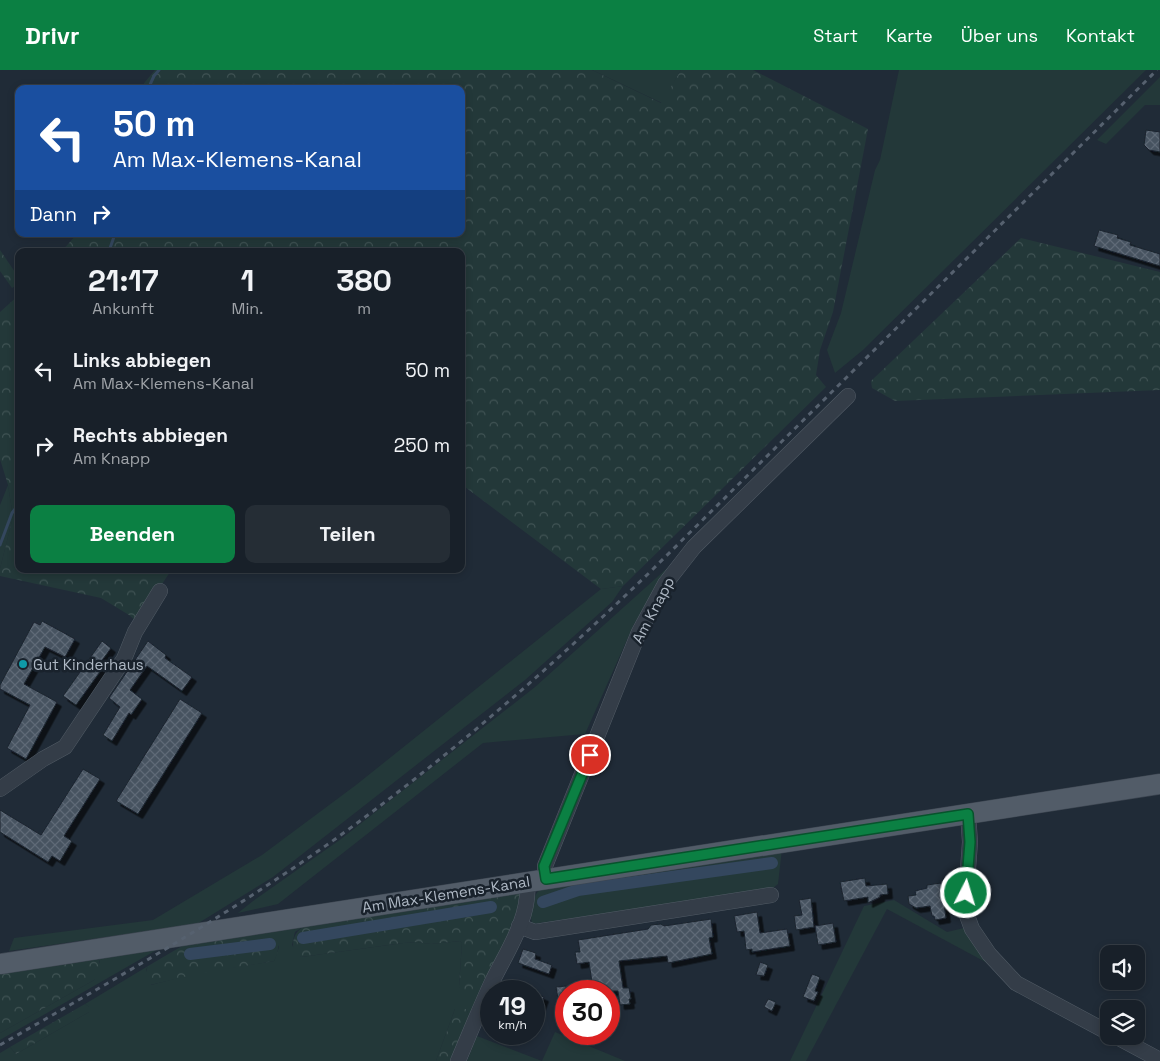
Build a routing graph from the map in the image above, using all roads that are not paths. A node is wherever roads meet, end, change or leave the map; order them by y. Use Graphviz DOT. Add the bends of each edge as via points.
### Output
graph roads {
  1 [pos="848,396"];
  2 [pos="160,591"];
  3 [pos="1160,784"];
  4 [pos="0,789"];
  5 [pos="968,814"];
  6 [pos="536,880"];
  7 [pos="771,895"];
  8 [pos="519,926"];
  9 [pos="0,964"];
  10 [pos="1100,1028"];
  11 [pos="1132,1045"];
  12 [pos="1160,1060"];
  13 [pos="458,1061"];
  1 -- 6 [label="street, Am Knapp" via="694,547 665,584 639,632"];
  2 -- 4 [label="street" via="135,632 124,660 65,747"];
  3 -- 5 [label="main road, Am Max-Klemens-Kanal"];
  5 -- 6 [label="main road, Am Max-Klemens-Kanal"];
  5 -- 10 [label="street" via="970,842 965,910 972,929 989,954 1016,983"];
  6 -- 8 [label="street, Am Knapp" via="528,891 526,910"];
  6 -- 9 [label="main road, Am Max-Klemens-Kanal"];
  7 -- 8 [label="street" via="535,932"];
  8 -- 13 [label="street, Am Knapp"];
  11 -- 12 [label="street"];
}
